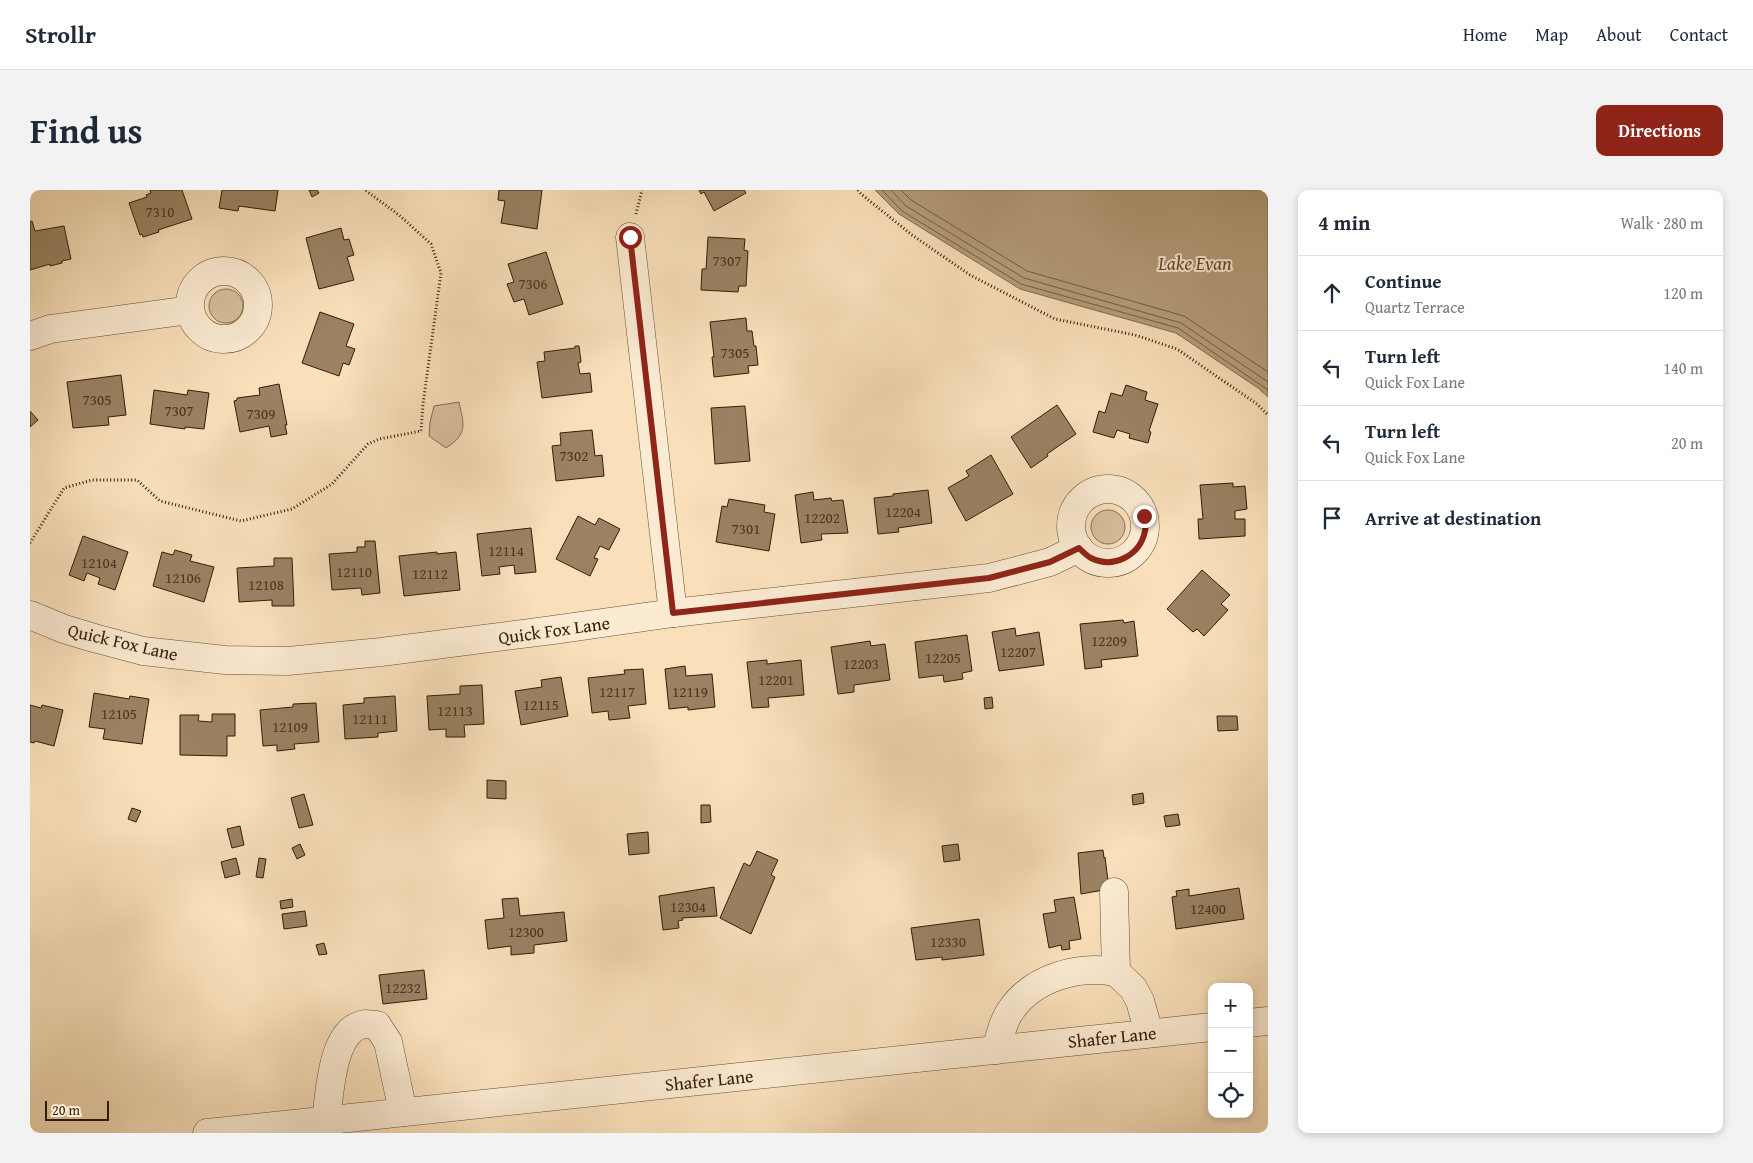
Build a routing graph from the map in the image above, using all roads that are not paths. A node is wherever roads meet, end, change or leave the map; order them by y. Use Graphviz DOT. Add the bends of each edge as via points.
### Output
graph roads {
  1 [pos="630,237"];
  2 [pos="190,310"];
  3 [pos="30,336"];
  4 [pos="1079,548"];
  5 [pos="673,613"];
  6 [pos="30,615"];
  7 [pos="1114,892"];
  8 [pos="1116,972"];
  9 [pos="1268,1021"];
  10 [pos="1253,1023"];
  11 [pos="1208,1027"];
  12 [pos="1149,1033"];
  13 [pos="996,1050"];
  14 [pos="403,1112"];
  15 [pos="326,1120"];
  16 [pos="207,1133"];
  1 -- 5 [label="street"];
  2 -- 3 [label="street" via="50,329"];
  4 -- 5 [label="street, Quick Fox Lane" via="1050,562 989,578"];
  5 -- 6 [label="street, Quick Fox Lane" via="381,652 288,661 226,660 143,650 72,632"];
  7 -- 8 [label="street"];
  8 -- 12 [label="street" via="1133,988"];
  8 -- 13 [label="street" via="1080,970 1063,973 1044,982 1012,1010 1004,1023"];
  9 -- 10 [label="street"];
  11 -- 12 [label="street, Shafer Lane"];
  12 -- 13 [label="street, Shafer Lane"];
  13 -- 14 [label="street, Shafer Lane"];
  14 -- 15 [label="street, Shafer Lane"];
  14 -- 15 [label="street" via="388,1042 377,1025 365,1024 355,1028 342,1041 333,1067"];
  15 -- 16 [label="street, Shafer Lane"];
}
